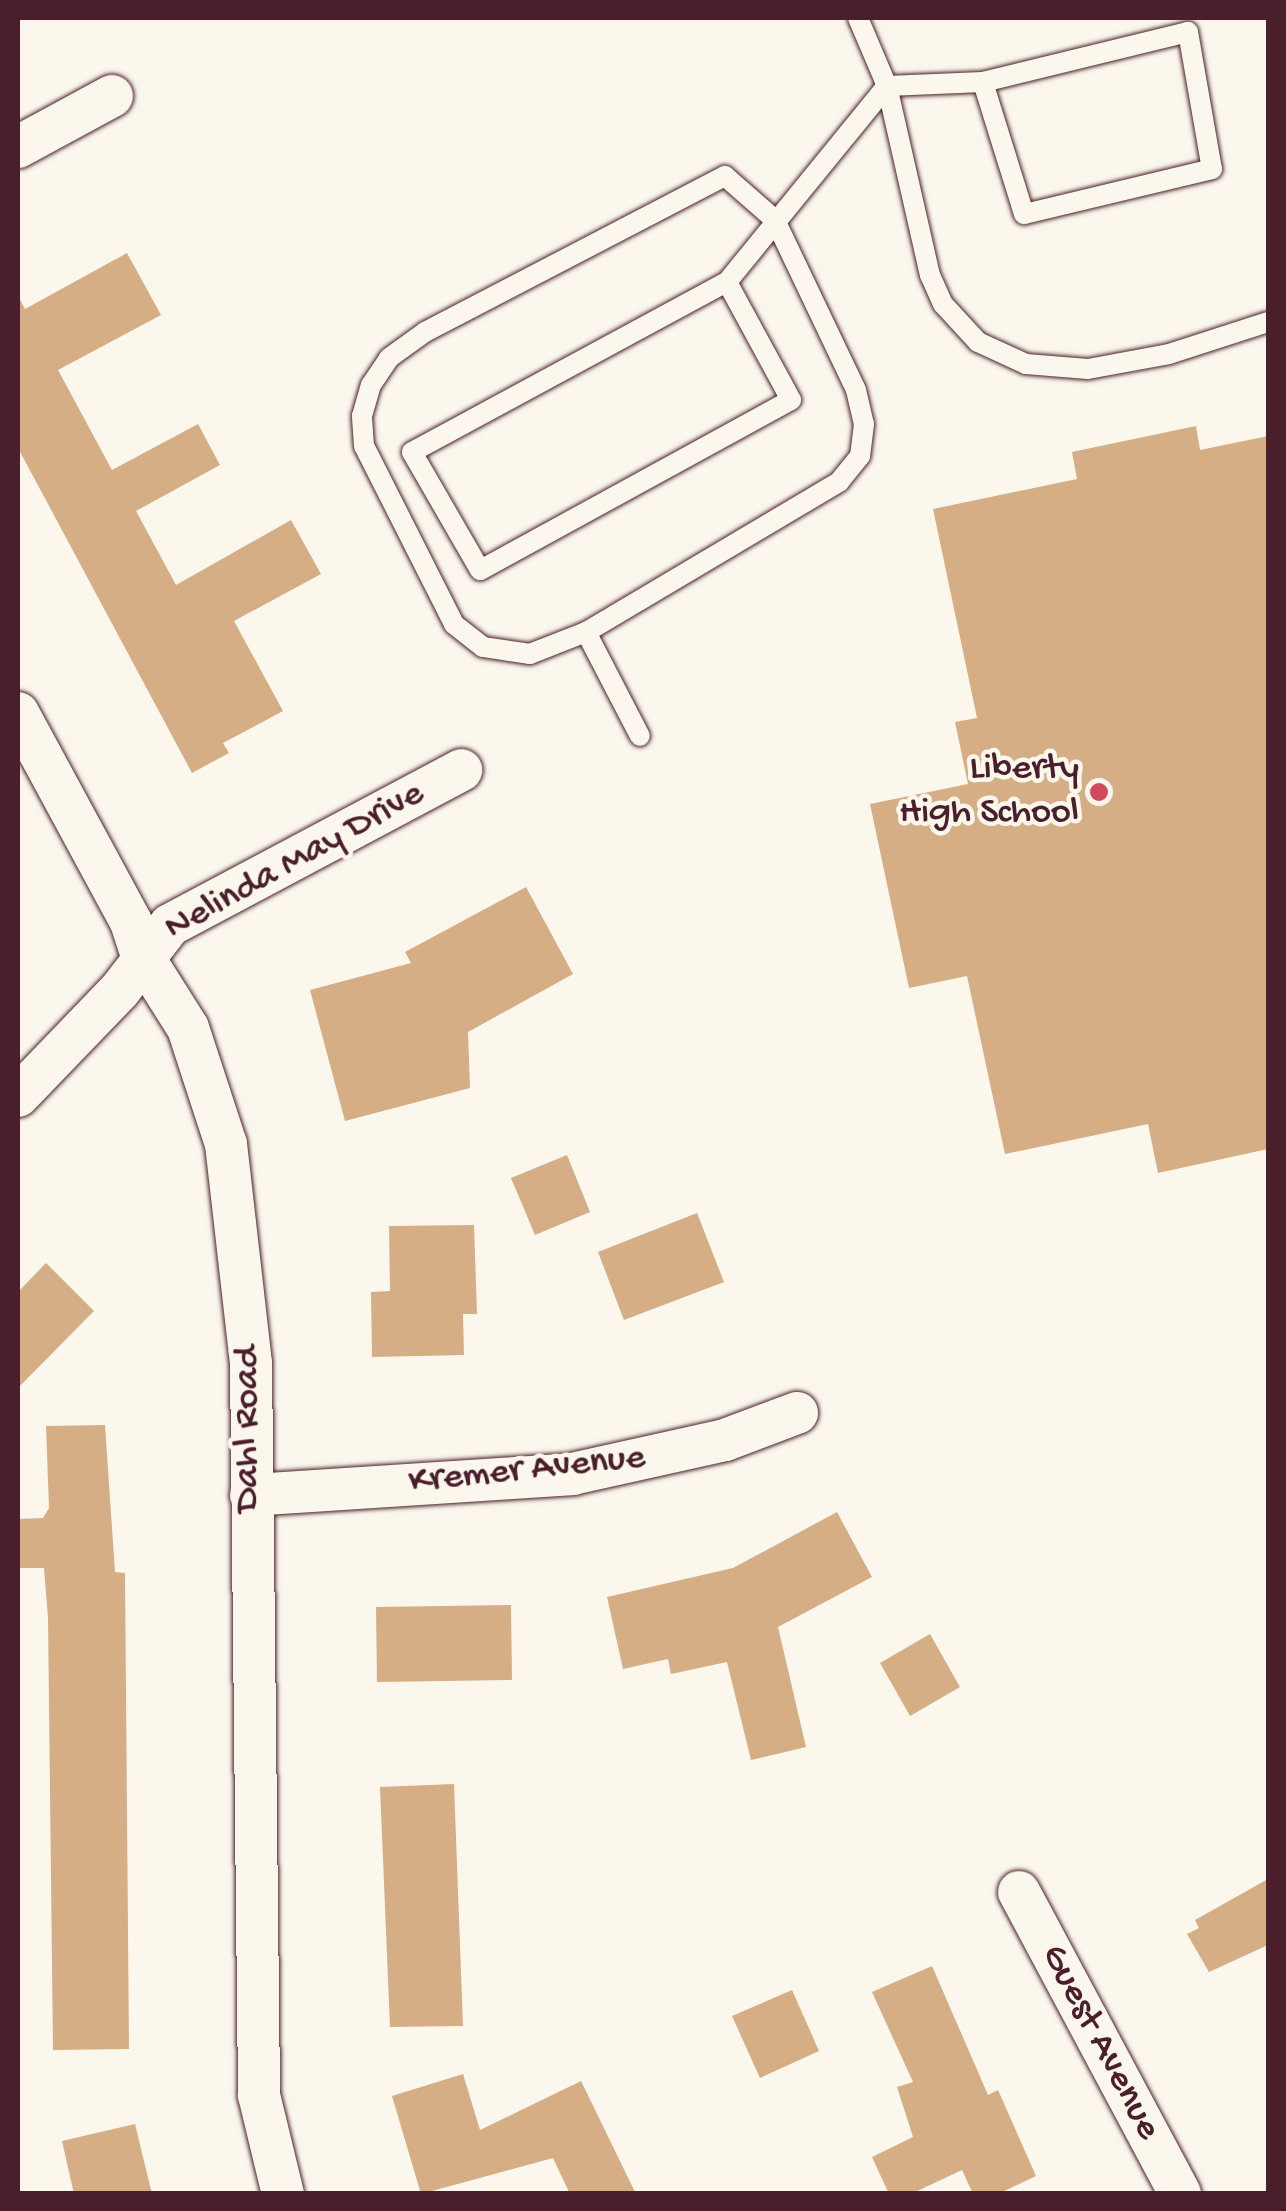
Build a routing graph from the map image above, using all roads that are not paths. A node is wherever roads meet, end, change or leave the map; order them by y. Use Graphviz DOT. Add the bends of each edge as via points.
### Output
graph roads {
  1 [pos="858,18"];
  2 [pos="984,82"];
  3 [pos="888,86"];
  4 [pos="112,96"];
  5 [pos="18,147"];
  6 [pos="775,220"];
  7 [pos="727,282"];
  8 [pos="1268,322"];
  9 [pos="586,632"];
  10 [pos="18,714"];
  11 [pos="640,736"];
  12 [pos="460,770"];
  13 [pos="142,955"];
  14 [pos="18,1096"];
  15 [pos="797,1413"];
  16 [pos="251,1495"];
  17 [pos="1019,1892"];
  18 [pos="283,2194"];
  19 [pos="1180,2194"];
  1 -- 3 [label="lane"];
  2 -- 2 [label="lane" via="1188,32 1212,170 1024,214"];
  2 -- 3 [label="lane"];
  3 -- 6 [label="lane"];
  3 -- 8 [label="lane" via="930,275 943,304 978,342 1026,364 1088,369 1169,354"];
  4 -- 5 [label="street"];
  6 -- 7 [label="lane"];
  6 -- 9 [label="lane" via="856,390 860,456 839,482"];
  6 -- 9 [label="lane" via="725,176 425,332 388,358 371,385 362,416 364,446 454,624 483,648 530,654"];
  7 -- 7 [label="lane" via="412,452 480,570 792,400"];
  9 -- 11 [label="lane"];
  10 -- 13 [label="street, Dahl Road" via="131,922"];
  12 -- 13 [label="street, Nelinda May Drive" via="197,909"];
  13 -- 14 [label="street, Nelinda May Drive" via="120,990"];
  13 -- 16 [label="street, Dahl Road" via="188,1028 226,1144 251,1363"];
  15 -- 16 [label="street, Kremer Avenue" via="725,1440 572,1474"];
  16 -- 18 [label="street, Dahl Road" via="254,1981 260,2096"];
  17 -- 19 [label="street, Guest Avenue"];
}
